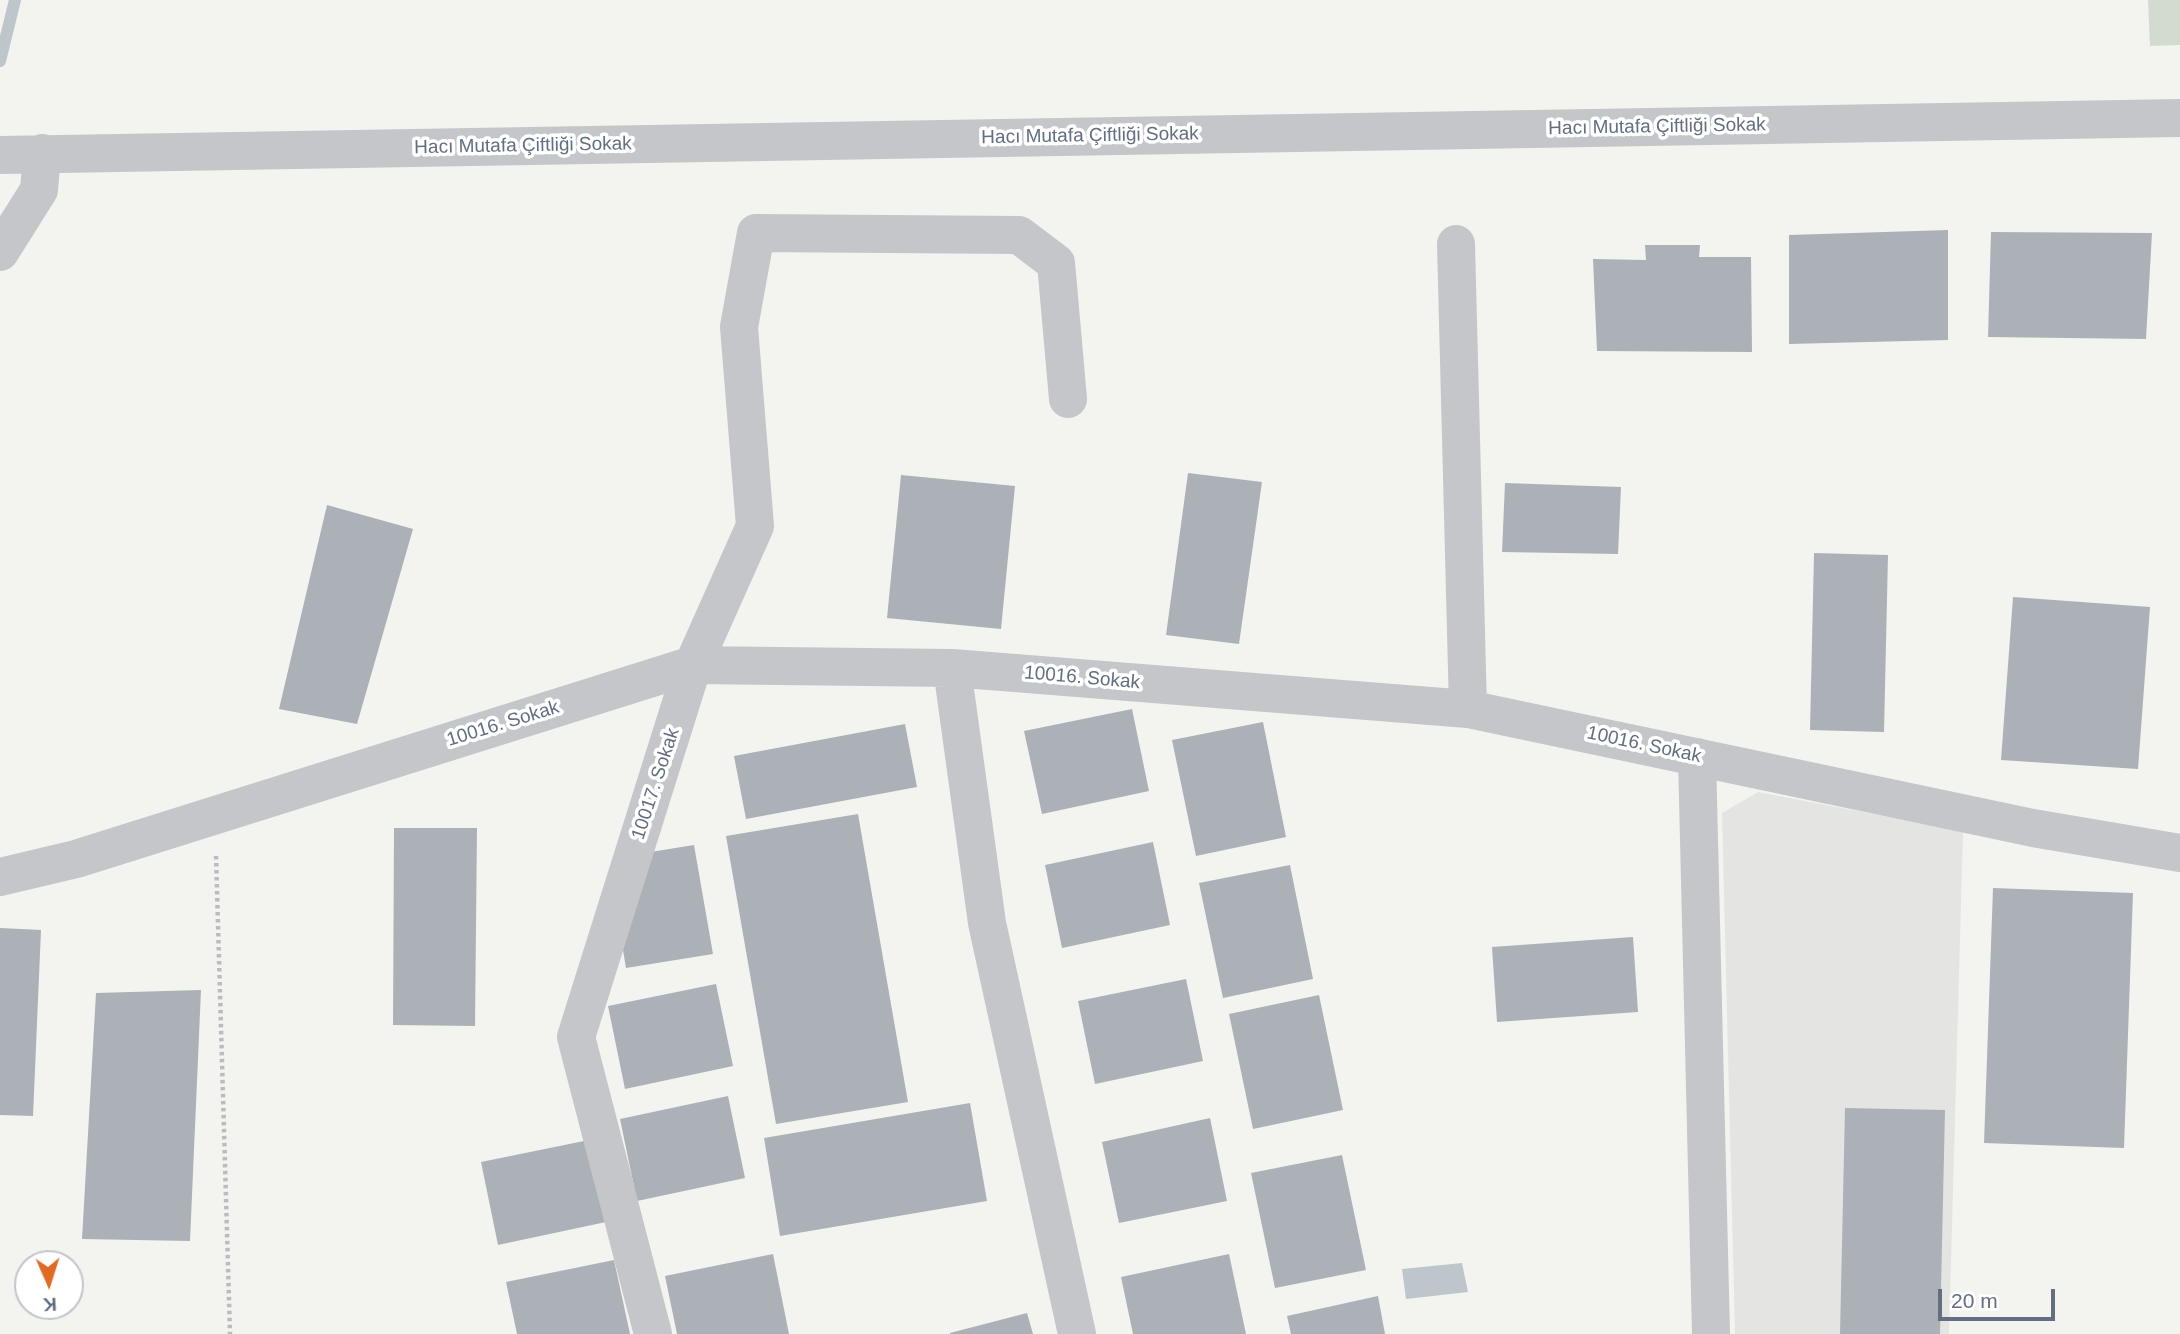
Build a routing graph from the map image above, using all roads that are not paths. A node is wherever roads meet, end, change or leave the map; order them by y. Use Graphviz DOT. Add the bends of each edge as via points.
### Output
graph roads {
  1 [pos="2180,118"];
  2 [pos="42,153"];
  3 [pos="0,155"];
  4 [pos="1456,244"];
  5 [pos="0,253"];
  6 [pos="1068,399"];
  7 [pos="693,665"];
  8 [pos="952,668"];
  9 [pos="1468,709"];
  10 [pos="1697,757"];
  11 [pos="2180,853"];
  12 [pos="0,877"];
  13 [pos="653,1334"];
  14 [pos="1077,1334"];
  15 [pos="1711,1334"];
  1 -- 2 [label="street, Hacı Mutafa Çiftliği Sokak"];
  2 -- 3 [label="street, Hacı Mutafa Çiftliği Sokak"];
  2 -- 5 [label="street" via="39,190"];
  4 -- 9 [label="street"];
  6 -- 7 [label="street, 10017. Sokak" via="1056,263 1019,235 756,233 739,327 755,526"];
  7 -- 8 [label="street, 10016. Sokak"];
  7 -- 12 [label="street, 10016. Sokak" via="76,859"];
  7 -- 13 [label="street, 10017. Sokak" via="576,1037"];
  8 -- 9 [label="street, 10016. Sokak"];
  8 -- 14 [label="street" via="987,923"];
  9 -- 10 [label="street, 10016. Sokak"];
  10 -- 11 [label="street, 10016. Sokak" via="2033,828"];
  10 -- 15 [label="street"];
}
